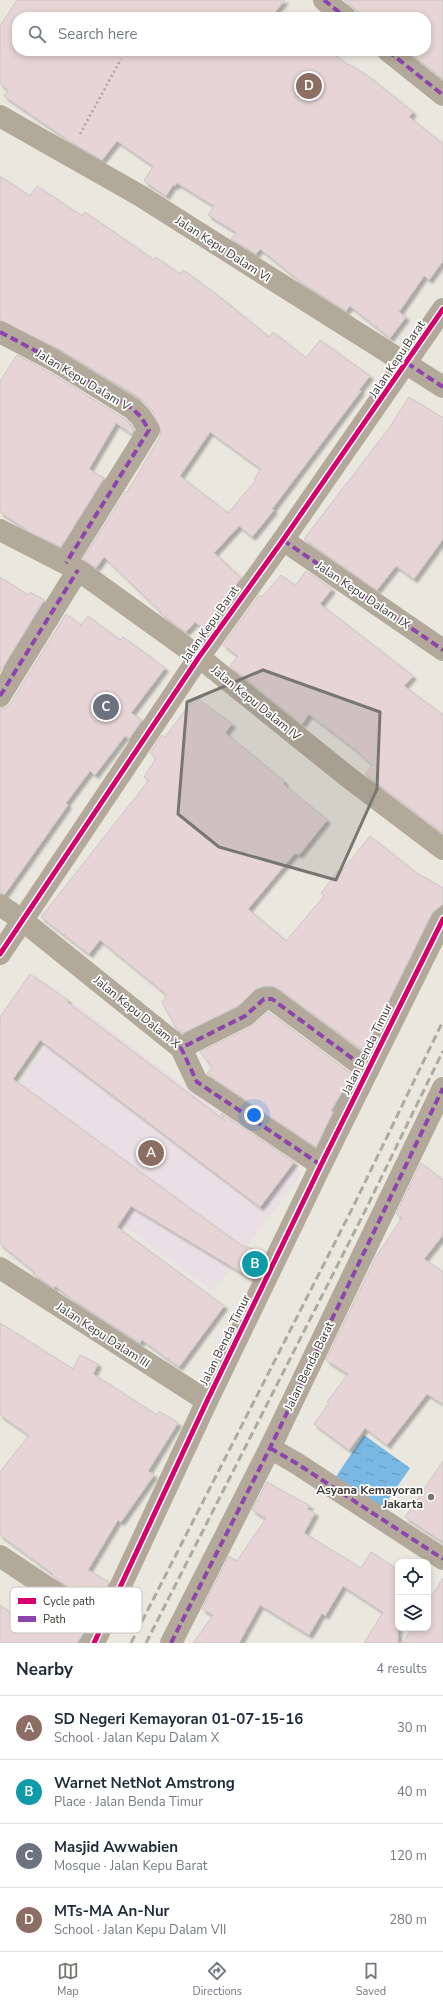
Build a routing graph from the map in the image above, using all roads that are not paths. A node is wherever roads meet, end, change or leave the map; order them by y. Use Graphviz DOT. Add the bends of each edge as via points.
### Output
graph roads {
  1 [pos="324,0"];
  2 [pos="339,12"];
  3 [pos="394,56"];
  4 [pos="443,95"];
  5 [pos="0,116"];
  6 [pos="443,309"];
  7 [pos="0,332"];
  8 [pos="407,363"];
  9 [pos="443,387"];
  10 [pos="0,530"];
  11 [pos="283,540"];
  12 [pos="72,566"];
  13 [pos="443,650"];
  14 [pos="199,657"];
  15 [pos="0,696"];
  16 [pos="443,849"];
  17 [pos="0,905"];
  18 [pos="443,919"];
  19 [pos="22,920"];
  20 [pos="0,954"];
  21 [pos="181,1048"];
  22 [pos="368,1070"];
  23 [pos="443,1088"];
  24 [pos="321,1165"];
  25 [pos="0,1268"];
  26 [pos="207,1401"];
  27 [pos="270,1448"];
  28 [pos="0,1556"];
  29 [pos="443,1558"];
  30 [pos="39,1587"];
  31 [pos="121,1587"];
  32 [pos="171,1643"];
  1 -- 2 [label="street"];
  3 -- 4 [label="street"];
  5 -- 8 [label="street, Jalan Kepu Dalam VI" via="139,195 344,326"];
  6 -- 8 [label="street, Jalan Kepu Barat"];
  7 -- 12 [label="street, Jalan Kepu Dalam V" via="55,361 133,410 149,430"];
  8 -- 9 [label="street, Jalan Kepu Dalam VI"];
  8 -- 11 [label="street, Jalan Kepu Barat"];
  10 -- 12 [label="street, Jalan Kepu Dalam IV"];
  11 -- 13 [label="street, Jalan Kepu Dalam IX"];
  11 -- 14 [label="street, Jalan Kepu Barat"];
  12 -- 14 [label="street, Jalan Kepu Dalam IV"];
  12 -- 15 [label="street"];
  14 -- 16 [label="street, Jalan Kepu Dalam IV"];
  14 -- 19 [label="street, Jalan Kepu Barat"];
  17 -- 19 [label="street, Jalan Kepu Dalam X"];
  18 -- 22 [label="street, Jalan Benda Timur"];
  19 -- 20 [label="street, Jalan Kepu Barat"];
  19 -- 21 [label="street, Jalan Kepu Dalam X"];
  21 -- 22 [label="street" via="245,1016 268,998 316,1030"];
  21 -- 24 [label="street, Jalan Kepu Dalam X" via="197,1082"];
  22 -- 24 [label="street, Jalan Benda Timur"];
  23 -- 27 [label="street, Jalan Benda Barat"];
  24 -- 26 [label="street, Jalan Benda Timur"];
  25 -- 26 [label="street, Jalan Kepu Dalam III"];
  26 -- 31 [label="street, Jalan Benda Timur"];
  27 -- 29 [label="street"];
  27 -- 32 [label="street, Jalan Benda Barat"];
  28 -- 30 [label="street"];
}
